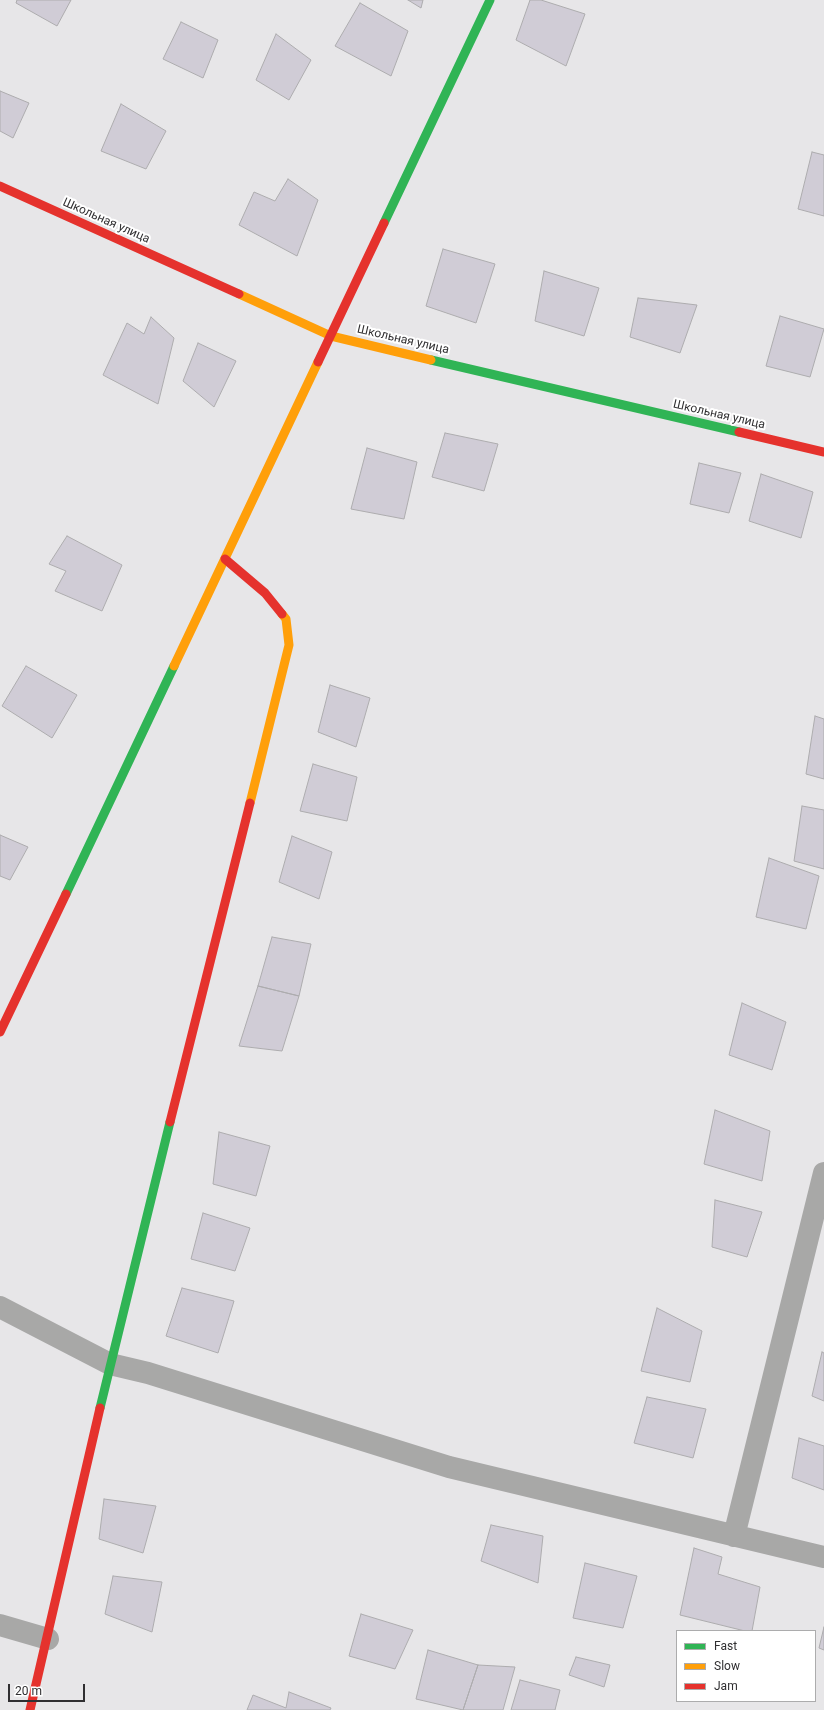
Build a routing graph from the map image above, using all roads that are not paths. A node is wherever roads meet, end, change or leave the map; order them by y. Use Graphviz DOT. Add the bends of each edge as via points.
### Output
graph roads {
  1 [pos="490,0"];
  2 [pos="0,186"];
  3 [pos="331,336"];
  4 [pos="824,452"];
  5 [pos="225,559"];
  6 [pos="0,1032"];
  7 [pos="824,1173"];
  8 [pos="0,1307"];
  9 [pos="110,1364"];
  10 [pos="734,1536"];
  11 [pos="824,1557"];
  12 [pos="0,1625"];
  13 [pos="48,1639"];
  14 [pos="30,1710"];
  1 -- 3 [label="street"];
  2 -- 3 [label="street, Школьная улица"];
  3 -- 4 [label="street, Школьная улица"];
  3 -- 5 [label="street"];
  5 -- 6 [label="street"];
  5 -- 9 [label="street" via="265,593 286,619 289,645"];
  7 -- 10 [label="street"];
  8 -- 9 [label="street"];
  9 -- 10 [label="street" via="148,1373 449,1467"];
  9 -- 13 [label="street"];
  10 -- 11 [label="street"];
  12 -- 13 [label="street"];
  13 -- 14 [label="street"];
}
